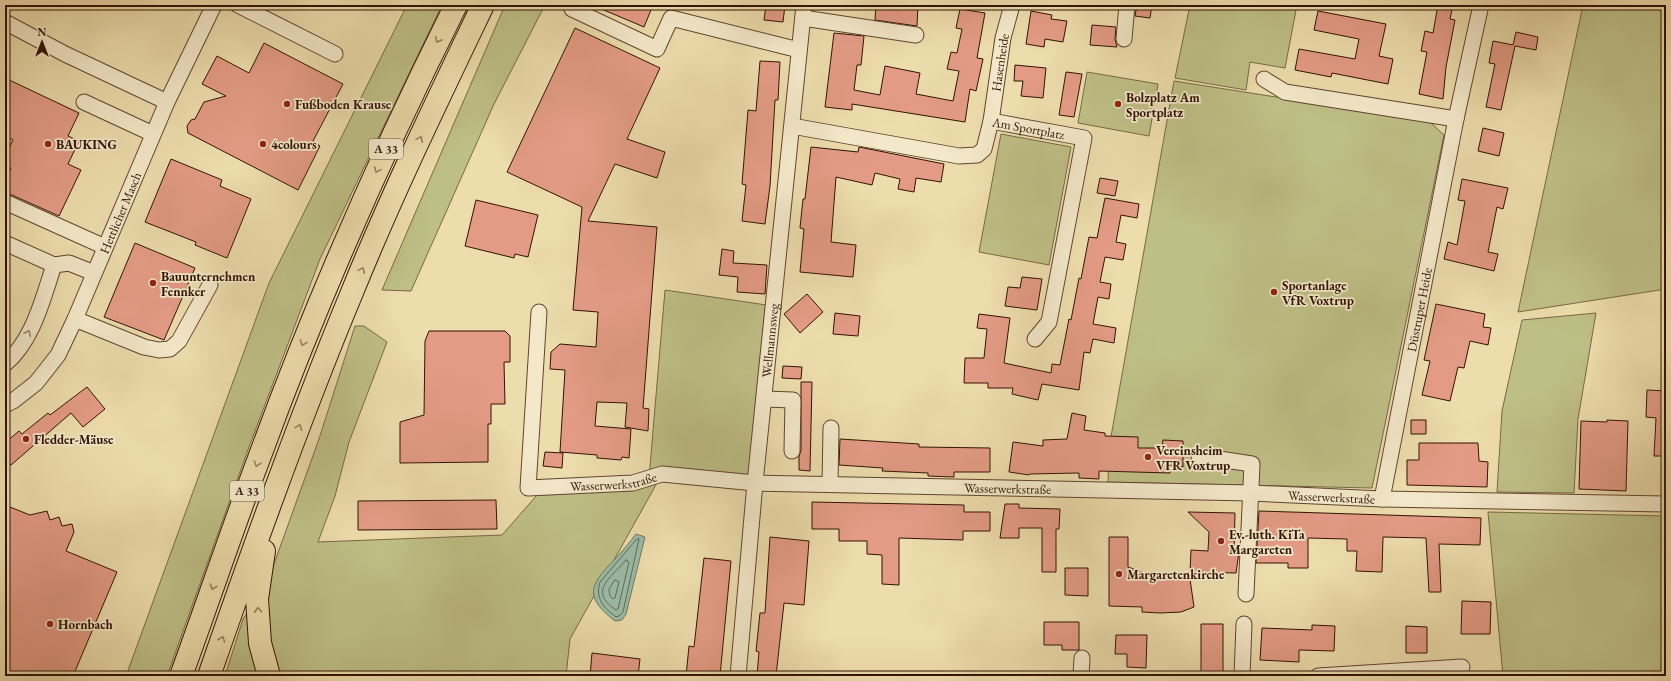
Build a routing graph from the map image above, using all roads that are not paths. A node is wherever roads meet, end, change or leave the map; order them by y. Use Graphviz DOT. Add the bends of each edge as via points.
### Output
graph roads {
  1 [pos="214,5"];
  2 [pos="238,5"];
  3 [pos="456,5"];
  4 [pos="483,5"];
  5 [pos="1012,5"];
  6 [pos="1127,5"];
  7 [pos="1481,5"];
  8 [pos="572,9"];
  9 [pos="803,11"];
  10 [pos="5,22"];
  11 [pos="916,36"];
  12 [pos="1124,39"];
  13 [pos="799,50"];
  14 [pos="335,54"];
  15 [pos="1264,79"];
  16 [pos="84,102"];
  17 [pos="167,102"];
  18 [pos="1456,119"];
  19 [pos="991,121"];
  20 [pos="792,126"];
  21 [pos="153,134"];
  22 [pos="5,202"];
  23 [pos="5,243"];
  24 [pos="105,247"];
  25 [pos="54,265"];
  26 [pos="94,273"];
  27 [pos="210,285"];
  28 [pos="539,312"];
  29 [pos="75,319"];
  30 [pos="1036,338"];
  31 [pos="5,364"];
  32 [pos="764,400"];
  33 [pos="5,405"];
  34 [pos="831,428"];
  35 [pos="792,451"];
  36 [pos="1199,456"];
  37 [pos="279,476"];
  38 [pos="755,483"];
  39 [pos="830,484"];
  40 [pos="1251,492"];
  41 [pos="1382,499"];
  42 [pos="1666,504"];
  43 [pos="1246,594"];
  44 [pos="1244,624"];
  45 [pos="1082,658"];
  46 [pos="1462,667"];
  47 [pos="181,676"];
  48 [pos="209,676"];
  49 [pos="269,676"];
  50 [pos="738,676"];
  51 [pos="1081,676"];
  52 [pos="1242,676"];
  53 [pos="1318,676"];
  1 -- 17 [label="street, Hettlicher Masch"];
  2 -- 14 [label="street"];
  3 -- 47 [label="highway, A 33, one-way" via="389,144 320,301 261,452"];
  37 -- 4 [label="highway, A 33, one-way" via="344,311 444,86"];
  5 -- 19 [label="street, Hasenheide" via="1003,38"];
  6 -- 12 [label="street"];
  7 -- 18 [label="street, Düstruper Heide"];
  8 -- 13 [label="street" via="657,49 671,18"];
  9 -- 11 [label="street"];
  9 -- 13 [label="street, Wellmannsweg"];
  10 -- 17 [label="street" via="65,54"];
  13 -- 20 [label="street, Wellmannsweg"];
  15 -- 18 [label="street" via="1285,92"];
  16 -- 21 [label="street"];
  17 -- 21 [label="street, Hettlicher Masch"];
  18 -- 41 [label="street, Düstruper Heide"];
  19 -- 20 [label="street, Am Sportplatz" via="984,149 977,156 959,156"];
  19 -- 30 [label="street, Am Sportplatz" via="1084,138 1049,322"];
  20 -- 32 [label="street, Wellmannsweg"];
  21 -- 24 [label="street, Hettlicher Masch"];
  22 -- 24 [label="street"];
  23 -- 25 [label="street"];
  24 -- 26 [label="street, Hettlicher Masch"];
  25 -- 26 [label="street" via="69,263"];
  31 -- 25 [label="street, one-way" via="24,342 38,314"];
  26 -- 29 [label="street, Hettlicher Masch"];
  27 -- 29 [label="street" via="179,341 170,349 144,347"];
  28 -- 38 [label="street, Wasserwerkstraße" via="528,488 633,483 662,474"];
  29 -- 33 [label="street, Hettlicher Masch" via="58,355 36,383"];
  32 -- 35 [label="street" via="793,400"];
  32 -- 38 [label="street, Wellmannsweg"];
  34 -- 39 [label="street"];
  36 -- 40 [label="street" via="1252,464"];
  48 -- 37 [label="highway, A 33, one-way"];
  49 -- 37 [label="highway, one-way" via="260,644 257,599 261,564"];
  38 -- 39 [label="street, Wasserwerkstraße"];
  38 -- 50 [label="street, Wellmannsweg"];
  39 -- 40 [label="street, Wasserwerkstraße"];
  40 -- 41 [label="street, Wasserwerkstraße"];
  40 -- 43 [label="street"];
  41 -- 42 [label="street, Wasserwerkstraße"];
  44 -- 52 [label="street"];
  45 -- 51 [label="street"];
  46 -- 53 [label="street"];
}
